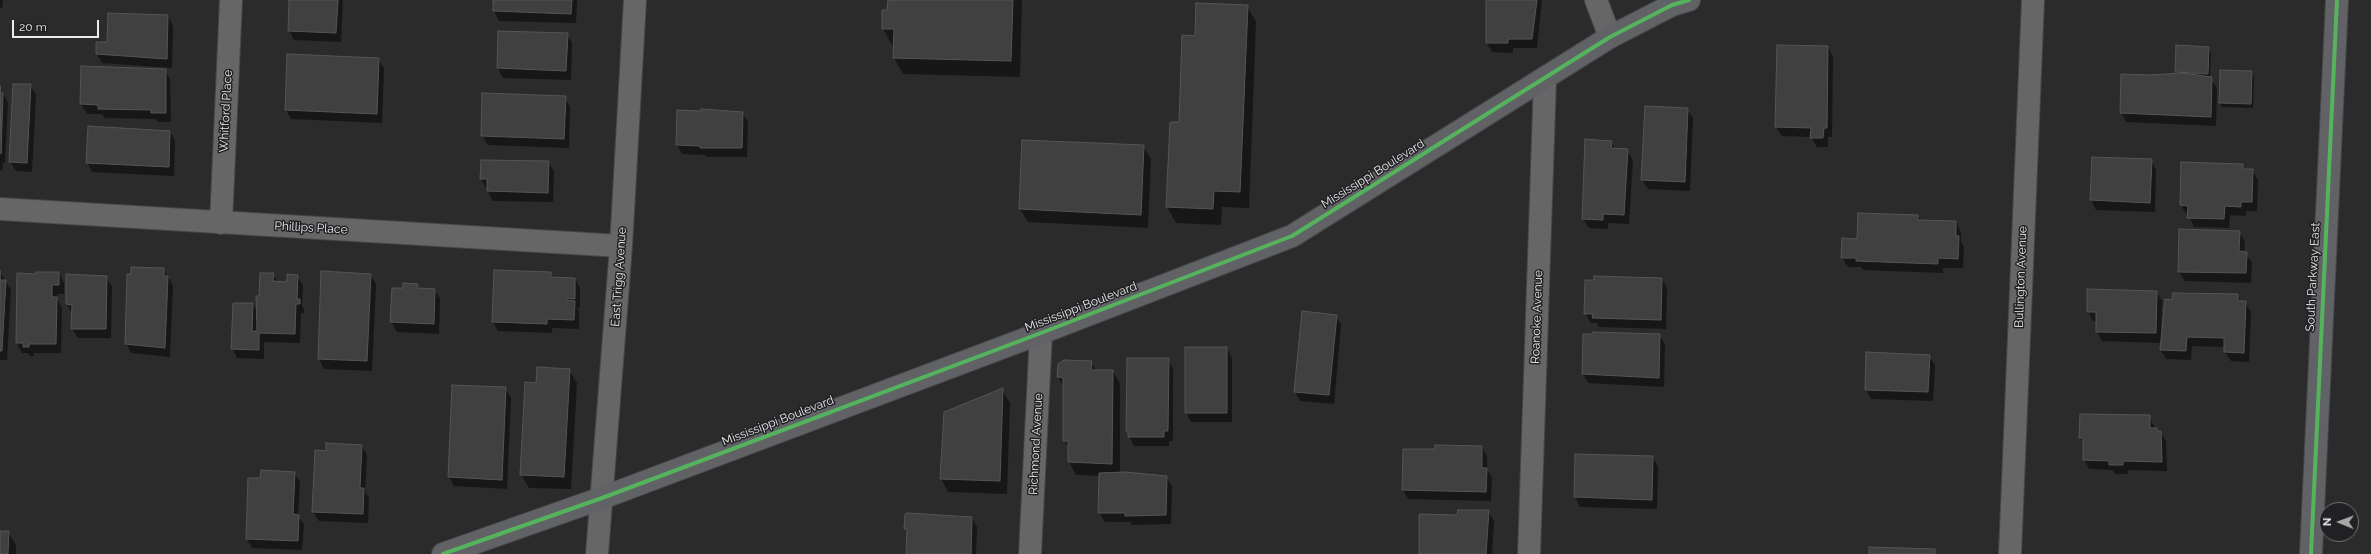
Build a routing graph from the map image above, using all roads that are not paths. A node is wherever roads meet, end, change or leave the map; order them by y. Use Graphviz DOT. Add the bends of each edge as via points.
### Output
graph roads {
  1 [pos="231,0"];
  2 [pos="635,0"];
  3 [pos="1596,0"];
  4 [pos="1689,0"];
  5 [pos="2033,0"];
  6 [pos="2336,0"];
  7 [pos="1610,36"];
  8 [pos="1545,79"];
  9 [pos="0,209"];
  10 [pos="221,223"];
  11 [pos="622,246"];
  12 [pos="1041,333"];
  13 [pos="602,498"];
  14 [pos="443,554"];
  15 [pos="598,554"];
  16 [pos="1030,554"];
  17 [pos="1529,554"];
  18 [pos="2010,554"];
  19 [pos="2311,554"];
  1 -- 10 [label="street, Whitford Place"];
  2 -- 11 [label="street, East Trigg Avenue"];
  3 -- 7 [label="street"];
  4 -- 7 [label="main road, Mississippi Boulevard" via="1672,5"];
  5 -- 18 [label="street, Bullington Avenue"];
  6 -- 19 [label="main road, South Parkway East"];
  7 -- 8 [label="main road, Mississippi Boulevard"];
  8 -- 12 [label="main road, Mississippi Boulevard" via="1292,236"];
  8 -- 17 [label="street, Roanoke Avenue"];
  9 -- 10 [label="street, Phillips Place"];
  10 -- 11 [label="street, Phillips Place"];
  11 -- 13 [label="street, East Trigg Avenue"];
  12 -- 13 [label="main road, Mississippi Boulevard"];
  12 -- 16 [label="street, Richmond Avenue"];
  13 -- 14 [label="main road, Mississippi Boulevard"];
  13 -- 15 [label="street, East Trigg Avenue"];
}
